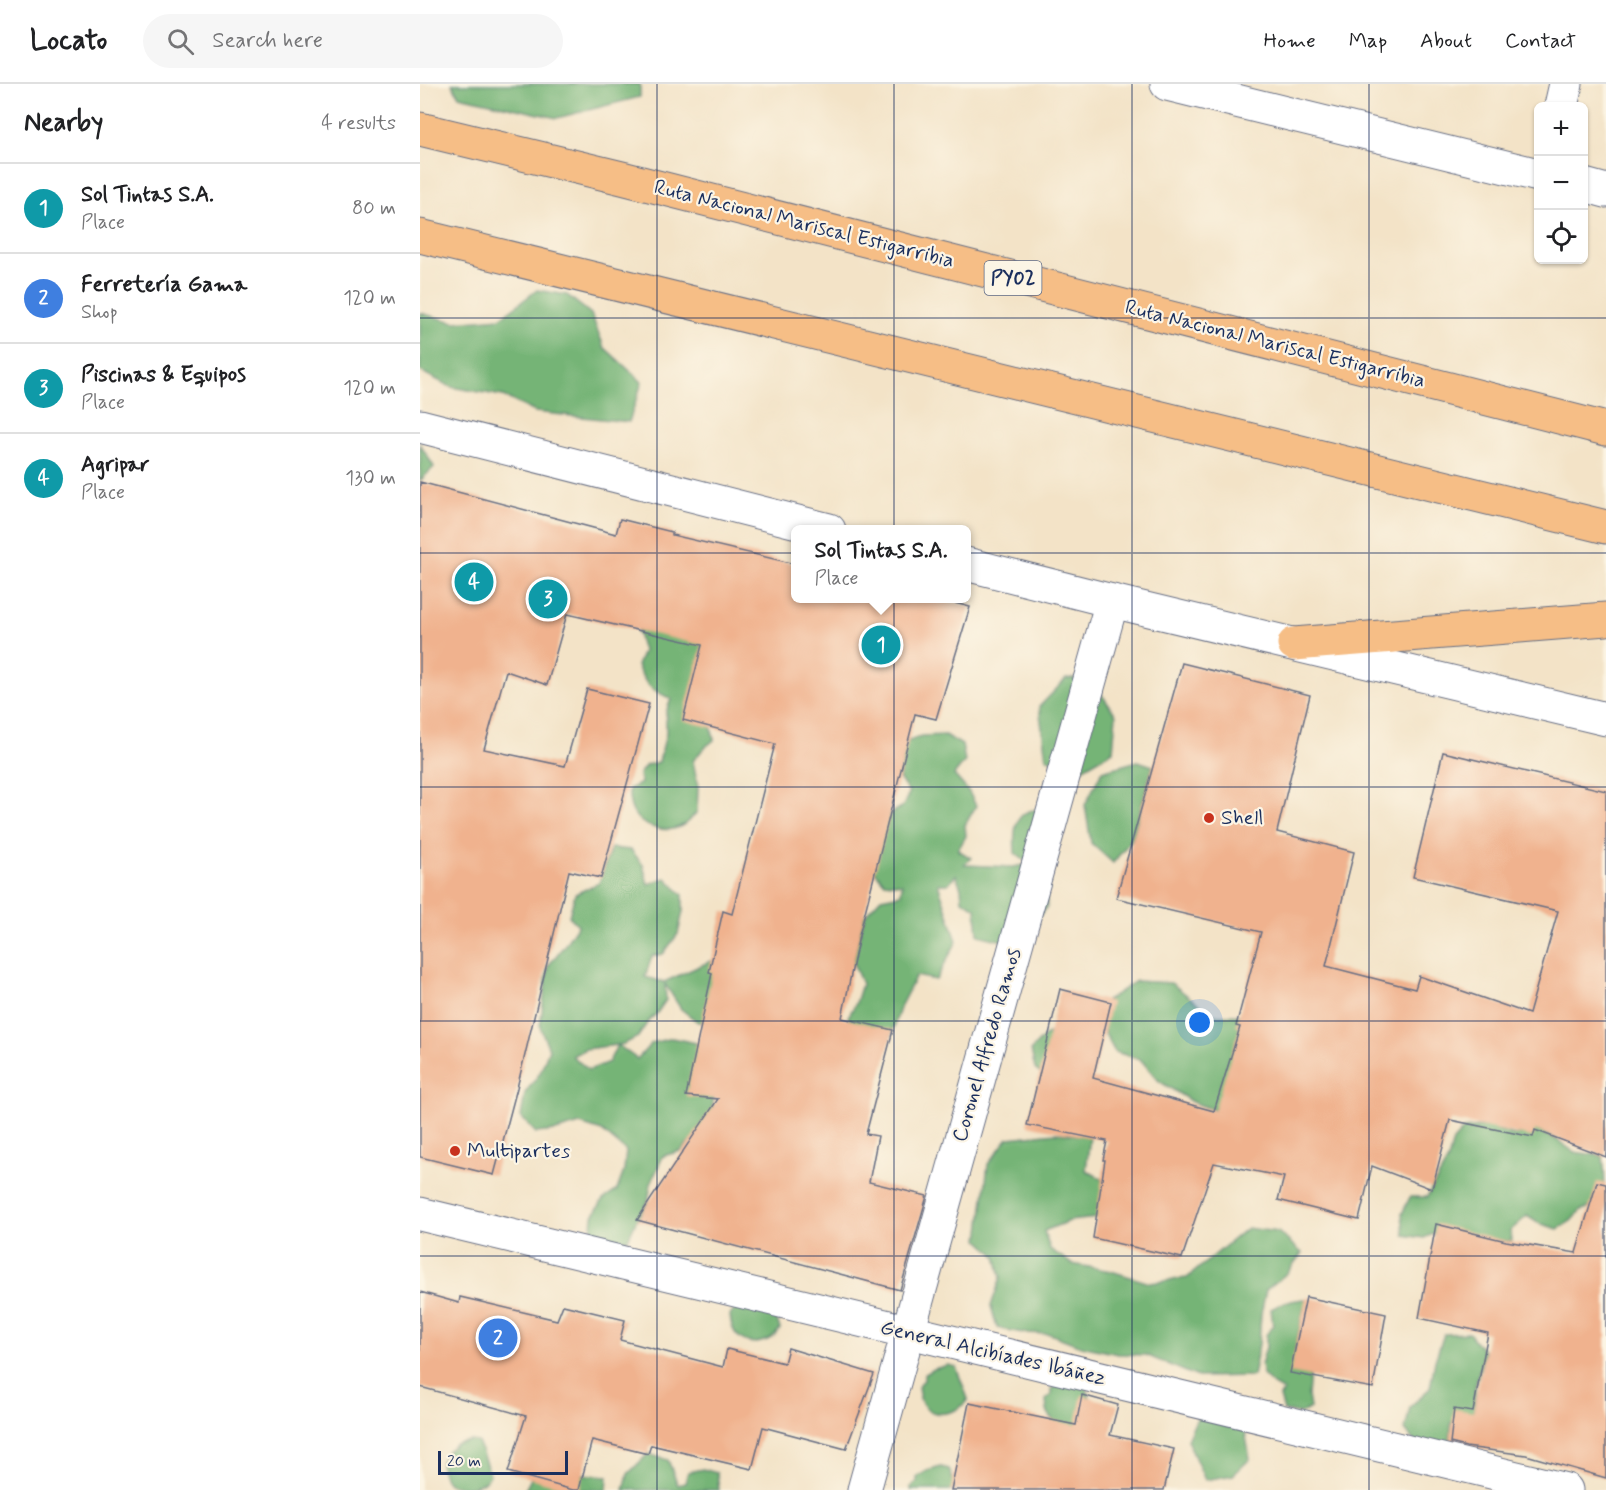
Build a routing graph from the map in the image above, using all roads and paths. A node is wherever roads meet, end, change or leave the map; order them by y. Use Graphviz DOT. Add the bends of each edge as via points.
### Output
graph roads {
  1 [pos="1167,84"];
  2 [pos="1566,84"];
  3 [pos="1562,102"];
  4 [pos="420,129"];
  5 [pos="1534,174"];
  6 [pos="1588,186"];
  7 [pos="1606,191"];
  8 [pos="420,236"];
  9 [pos="420,426"];
  10 [pos="1606,429"];
  11 [pos="809,525"];
  12 [pos="1606,527"];
  13 [pos="971,565"];
  14 [pos="1112,601"];
  15 [pos="1606,619"];
  16 [pos="1294,644"];
  17 [pos="1606,719"];
  18 [pos="420,1214"];
  19 [pos="907,1332"];
  20 [pos="864,1490"];
  21 [pos="1566,1490"];
  1 -- 5 [label="street"];
  2 -- 3 [label="street"];
  4 -- 10 [label="highway, Ruta Nacional Mariscal Estigarribia / PY02"];
  6 -- 7 [label="street"];
  8 -- 12 [label="highway"];
  9 -- 11 [label="street"];
  13 -- 14 [label="street"];
  14 -- 16 [label="street"];
  14 -- 19 [label="street, Coronel Alfredo Ramos"];
  15 -- 16 [label="highway"];
  16 -- 17 [label="street"];
  18 -- 19 [label="street, General Alcibíades Ibáñez"];
  19 -- 20 [label="street, Coronel Alfredo Ramos"];
  19 -- 21 [label="street, General Alcibíades Ibáñez"];
}
